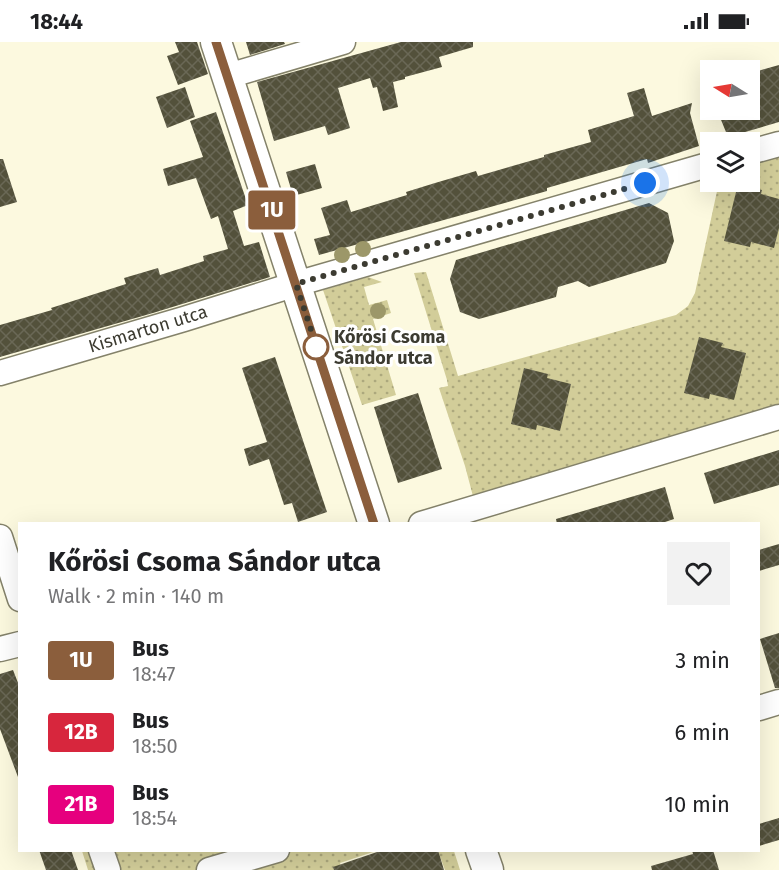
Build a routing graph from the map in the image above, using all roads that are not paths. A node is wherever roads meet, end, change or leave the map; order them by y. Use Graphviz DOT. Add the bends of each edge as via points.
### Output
graph roads {
  1 [pos="216,42"];
  2 [pos="343,42"];
  3 [pos="228,76"];
  4 [pos="779,144"];
  5 [pos="760,149"];
  6 [pos="700,167"];
  7 [pos="296,284"];
  8 [pos="0,373"];
  9 [pos="779,417"];
  10 [pos="373,522"];
  11 [pos="428,522"];
  12 [pos="0,537"];
  13 [pos="18,593"];
  14 [pos="18,644"];
  15 [pos="0,649"];
  16 [pos="779,702"];
  17 [pos="760,708"];
  18 [pos="102,852"];
  19 [pos="270,852"];
  20 [pos="482,852"];
  21 [pos="108,870"];
  22 [pos="209,870"];
  23 [pos="488,870"];
  1 -- 3 [label="street"];
  2 -- 3 [label="street"];
  3 -- 7 [label="street"];
  4 -- 5 [label="street"];
  6 -- 7 [label="street, Kismarton utca"];
  7 -- 8 [label="street, Kismarton utca"];
  7 -- 10 [label="street"];
  9 -- 11 [label="street"];
  12 -- 13 [label="street"];
  14 -- 15 [label="street"];
  16 -- 17 [label="street"];
  18 -- 21 [label="street"];
  19 -- 22 [label="street"];
  20 -- 23 [label="street"];
}
